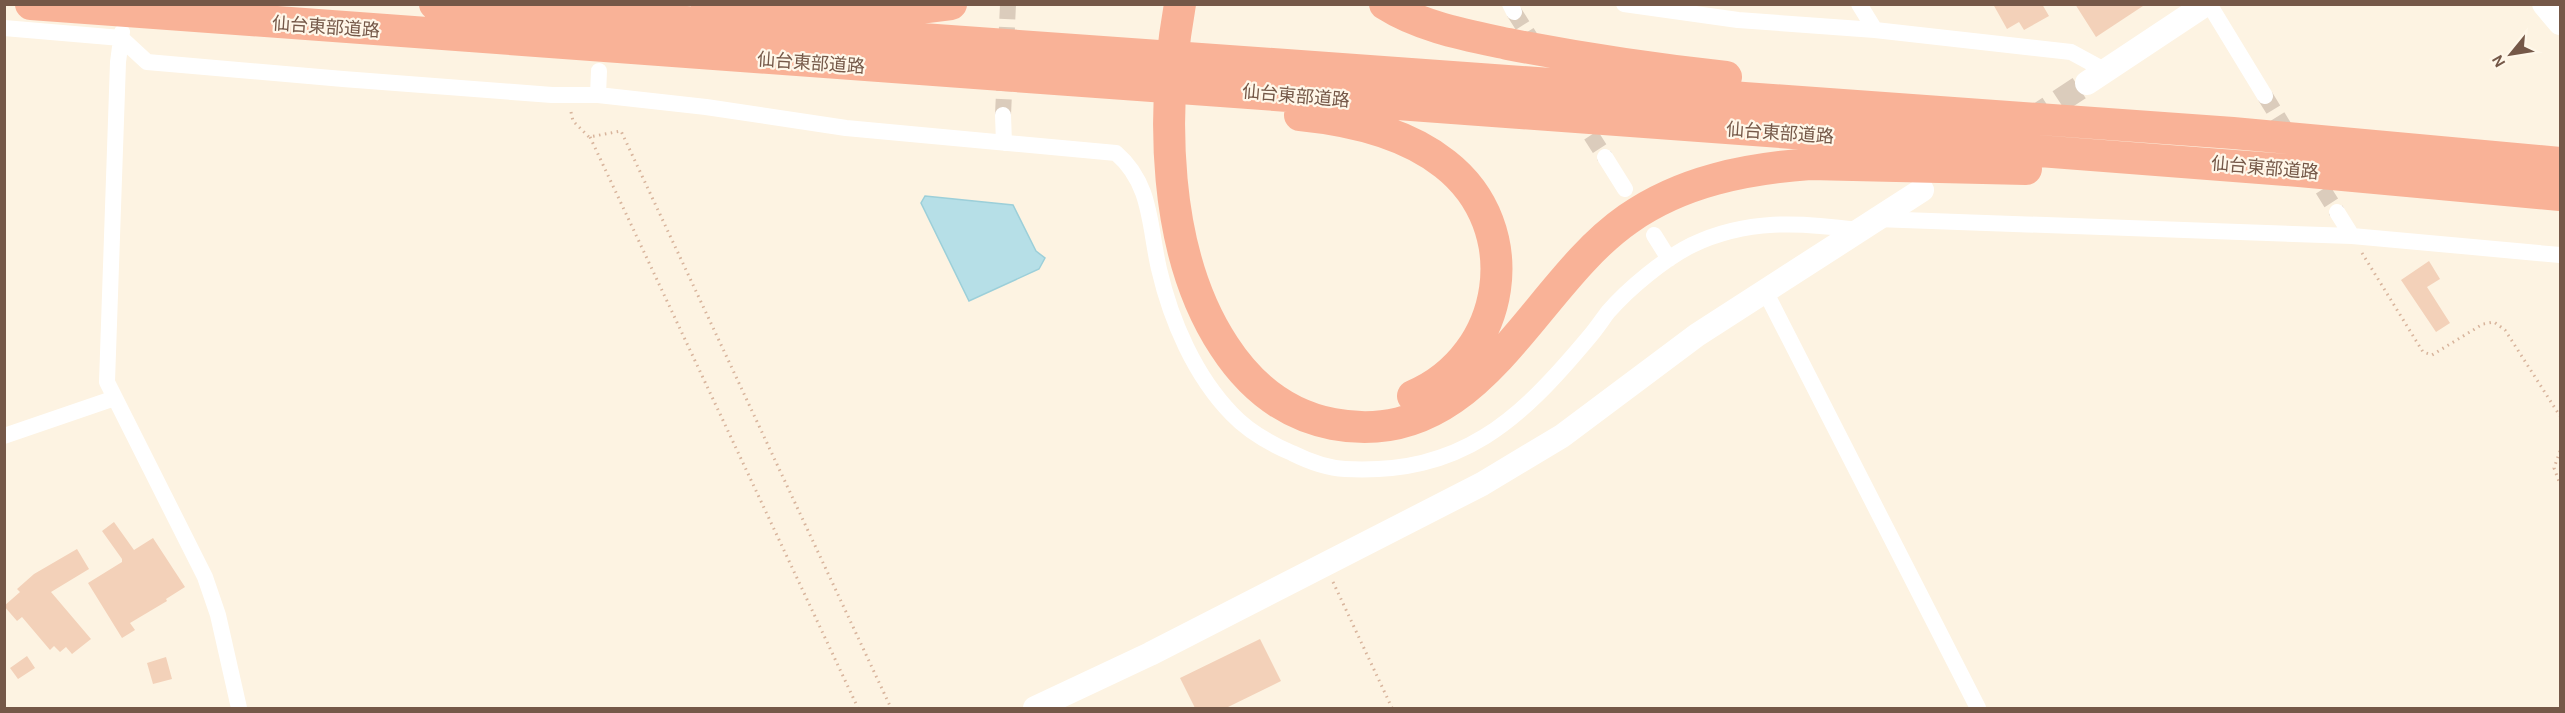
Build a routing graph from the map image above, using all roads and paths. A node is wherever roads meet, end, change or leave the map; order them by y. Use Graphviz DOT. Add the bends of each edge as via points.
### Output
graph roads {
  1 [pos="30,4"];
  2 [pos="435,4"];
  3 [pos="661,4"];
  4 [pos="951,4"];
  5 [pos="1180,4"];
  6 [pos="1200,4"];
  7 [pos="1385,4"];
  8 [pos="1624,4"];
  9 [pos="1858,4"];
  10 [pos="2208,4"];
  11 [pos="2544,4"];
  12 [pos="133,9"];
  13 [pos="2560,23"];
  14 [pos="4,28"];
  15 [pos="1875,30"];
  16 [pos="121,38"];
  17 [pos="599,71"];
  18 [pos="2096,77"];
  19 [pos="1241,87"];
  20 [pos="569,95"];
  21 [pos="598,95"];
  22 [pos="2265,96"];
  23 [pos="1003,115"];
  24 [pos="2233,133"];
  25 [pos="590,137"];
  26 [pos="1004,143"];
  27 [pos="1605,157"];
  28 [pos="2560,163"];
  29 [pos="2300,171"];
  30 [pos="1625,189"];
  31 [pos="1922,190"];
  32 [pos="2560,195"];
  33 [pos="2337,212"];
  34 [pos="1866,224"];
  35 [pos="1654,235"];
  36 [pos="2352,236"];
  37 [pos="2560,255"];
  38 [pos="1669,259"];
  39 [pos="1765,291"];
  40 [pos="115,398"];
  41 [pos="2560,416"];
  42 [pos="4,436"];
  43 [pos="2560,451"];
  44 [pos="2560,484"];
  45 [pos="1325,564"];
  46 [pos="239,708"];
  47 [pos="858,708"];
  48 [pos="891,708"];
  49 [pos="1035,708"];
  50 [pos="1392,708"];
  51 [pos="1978,708"];
  1 -- 12 [label="highway, 仙台東部道路"];
  2 -- 19 [label="highway, 仙台東部道路" via="1124,52"];
  3 -- 4 [label="highway" via="911,9"];
  5 -- 29 [label="highway" via="1170,74 1169,118 1175,206 1196,288 1220,341 1253,382 1295,412 1344,426 1365,428 1415,419 1439,408 1503,354 1604,238 1658,201 1727,175 1810,164"];
  6 -- 19 [label="highway" via="1189,74 1191,181 1216,288 1242,339 1260,363 1282,381 1329,404 1354,407 1403,401 1445,378 1474,348 1486,328 1496,281 1490,229 1465,183 1446,164 1406,140 1317,117"];
  7 -- 24 [label="highway" via="1419,21 1465,35 1594,59"];
  8 -- 15 [label="street" via="1738,20"];
  9 -- 15 [label="street"];
  10 -- 18 [label="street"];
  10 -- 22 [label="street"];
  11 -- 13 [label="street"];
  12 -- 16 [label="street"];
  12 -- 19 [label="highway, 仙台東部道路" via="752,58 892,82 1120,92"];
  14 -- 16 [label="street"];
  15 -- 18 [label="street" via="2071,52"];
  16 -- 20 [label="street" via="147,62"];
  16 -- 40 [label="street" via="107,382"];
  17 -- 21 [label="street"];
  19 -- 24 [label="highway, 仙台東部道路"];
  19 -- 29 [label="highway, 仙台東部道路" via="1317,99"];
  20 -- 21 [label="street"];
  20 -- 25 [label="path" via="573,121"];
  21 -- 26 [label="street" via="846,128"];
  23 -- 26 [label="street"];
  24 -- 28 [label="highway, 仙台東部道路"];
  25 -- 47 [label="path"];
  25 -- 48 [label="path" via="621,131"];
  26 -- 38 [label="street" via="1116,153 1130,165 1146,200 1171,308 1184,341 1215,394 1233,416 1281,448 1309,462 1342,469 1411,467 1450,456 1509,422 1564,366 1610,310"];
  27 -- 30 [label="street"];
  29 -- 32 [label="highway, 仙台東部道路"];
  31 -- 34 [label="street"];
  33 -- 36 [label="street"];
  34 -- 36 [label="street"];
  34 -- 38 [label="street" via="1771,224 1693,245"];
  34 -- 39 [label="street"];
  35 -- 38 [label="street"];
  36 -- 37 [label="street"];
  36 -- 41 [label="path" via="2423,352 2432,355 2482,324 2494,322 2505,330"];
  39 -- 45 [label="street" via="1697,335 1562,436 1482,484"];
  39 -- 51 [label="street"];
  40 -- 42 [label="street"];
  40 -- 46 [label="street" via="205,577 218,615"];
  43 -- 44 [label="path" via="2554,468"];
  45 -- 49 [label="street"];
  45 -- 50 [label="path"];
}
